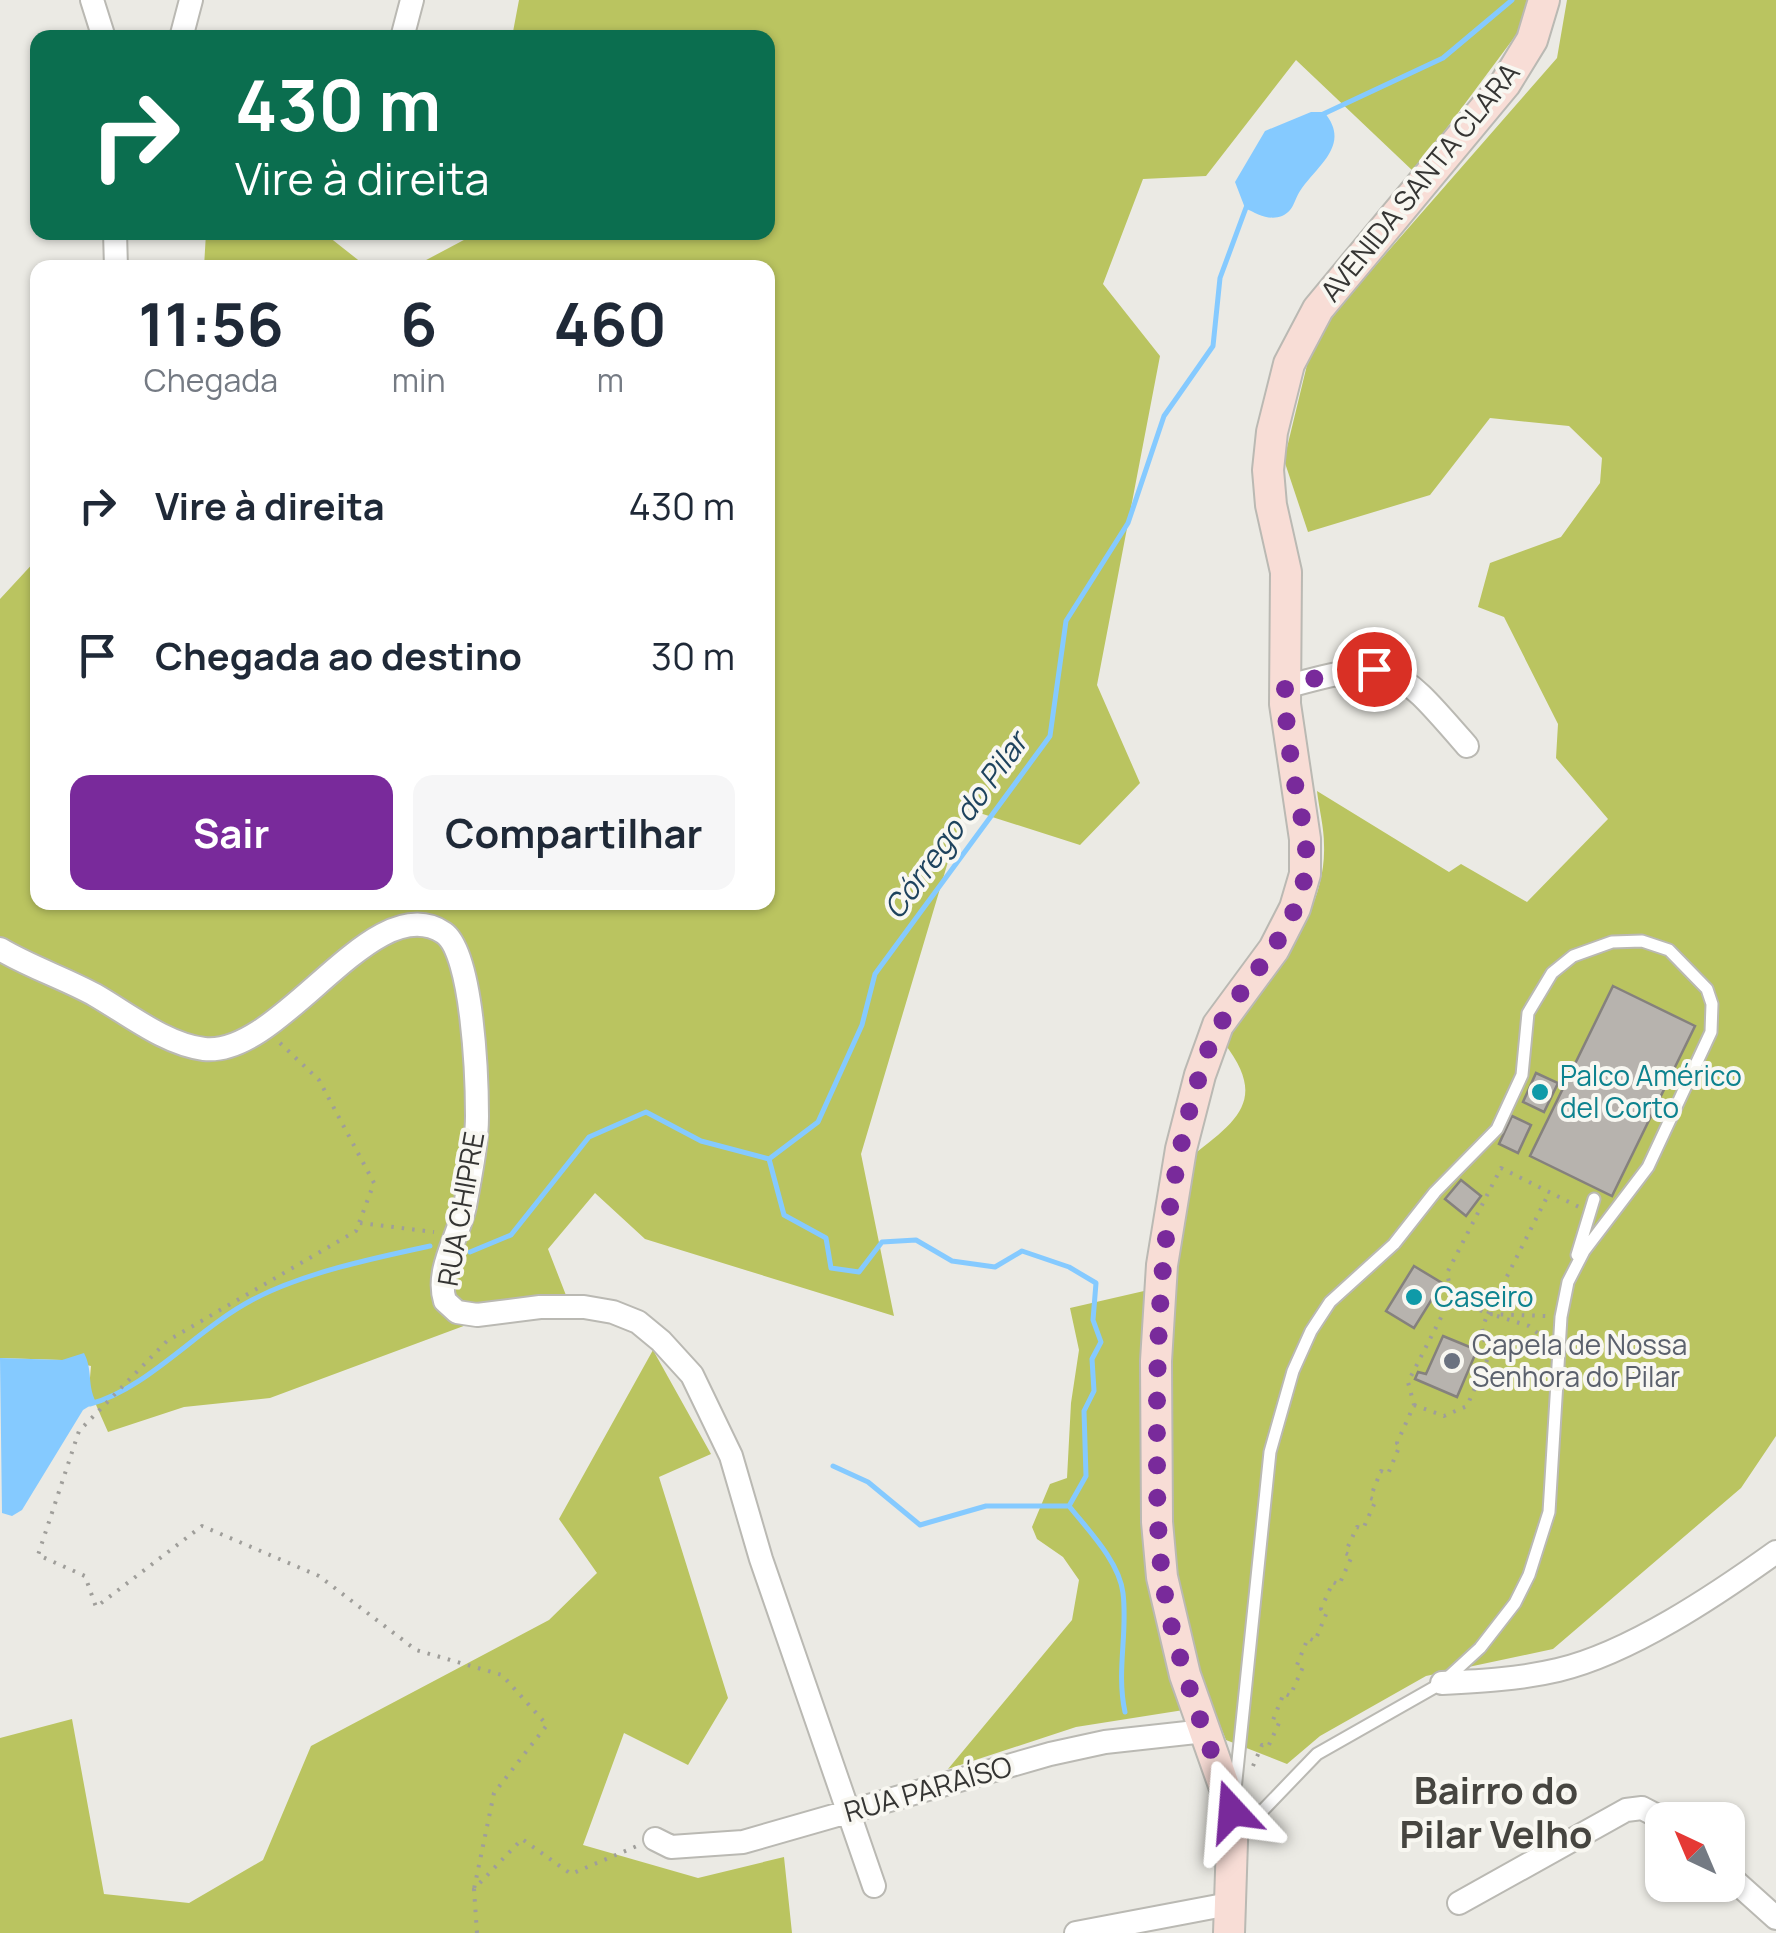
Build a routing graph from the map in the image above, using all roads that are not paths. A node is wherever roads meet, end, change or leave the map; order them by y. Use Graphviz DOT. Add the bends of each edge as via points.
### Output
graph roads {
  1 [pos="92,0"];
  2 [pos="191,0"];
  3 [pos="412,0"];
  4 [pos="1544,0"];
  5 [pos="101,30"];
  6 [pos="183,30"];
  7 [pos="404,30"];
  8 [pos="1285,687"];
  9 [pos="1466,746"];
  10 [pos="0,949"];
  11 [pos="1594,1198"];
  12 [pos="1573,1268"];
  13 [pos="1776,1552"];
  14 [pos="1442,1683"];
  15 [pos="1205,1731"];
  16 [pos="850,1810"];
  17 [pos="1645,1810"];
  18 [pos="1233,1826"];
  19 [pos="655,1839"];
  20 [pos="874,1886"];
  21 [pos="1745,1890"];
  22 [pos="1459,1903"];
  23 [pos="1776,1918"];
  24 [pos="1229,1919"];
  25 [pos="1076,1933"];
  1 -- 5 [label="street"];
  2 -- 6 [label="street"];
  3 -- 7 [label="street"];
  4 -- 8 [label="street, AVENIDA SANTA CLARA" via="1532,40 1505,84 1318,308 1289,364 1268,470 1286,572"];
  8 -- 9 [label="street" via="1348,669 1400,677"];
  8 -- 15 [label="street, AVENIDA SANTA CLARA" via="1305,874 1274,949 1208,1050 1181,1149 1162,1264 1156,1362 1162,1577"];
  10 -- 16 [label="street, RUA CHIPRE" via="205,1049 227,1047 264,1028 344,961 395,930 423,924 446,934 457,948 464,979 477,1118 464,1212 442,1291 451,1308 477,1316 540,1307 614,1312 662,1341 692,1375 731,1456"];
  11 -- 12 [label="lane"];
  12 -- 14 [label="lane" via="1560,1317 1549,1512 1540,1546 1514,1604"];
  12 -- 18 [label="lane" via="1640,1182 1711,1032 1712,1004 1699,978 1669,950 1642,941 1612,942 1573,956 1543,984 1528,1013 1522,1076 1497,1129 1394,1244 1330,1302 1311,1331 1270,1452"];
  13 -- 14 [label="street" via="1691,1609 1603,1654 1524,1676"];
  14 -- 18 [label="lane" via="1317,1754"];
  15 -- 16 [label="street, RUA PARAÍSO" via="1050,1754"];
  15 -- 18 [label="street, AVENIDA SANTA CLARA"];
  16 -- 19 [label="street, RUA PARAÍSO" via="716,1846 671,1848"];
  16 -- 20 [label="street, RUA CHIPRE"];
  17 -- 22 [label="street" via="1626,1810"];
  18 -- 24 [label="street, AVENIDA SANTA CLARA"];
  21 -- 23 [label="street"];
  24 -- 25 [label="street"];
}
